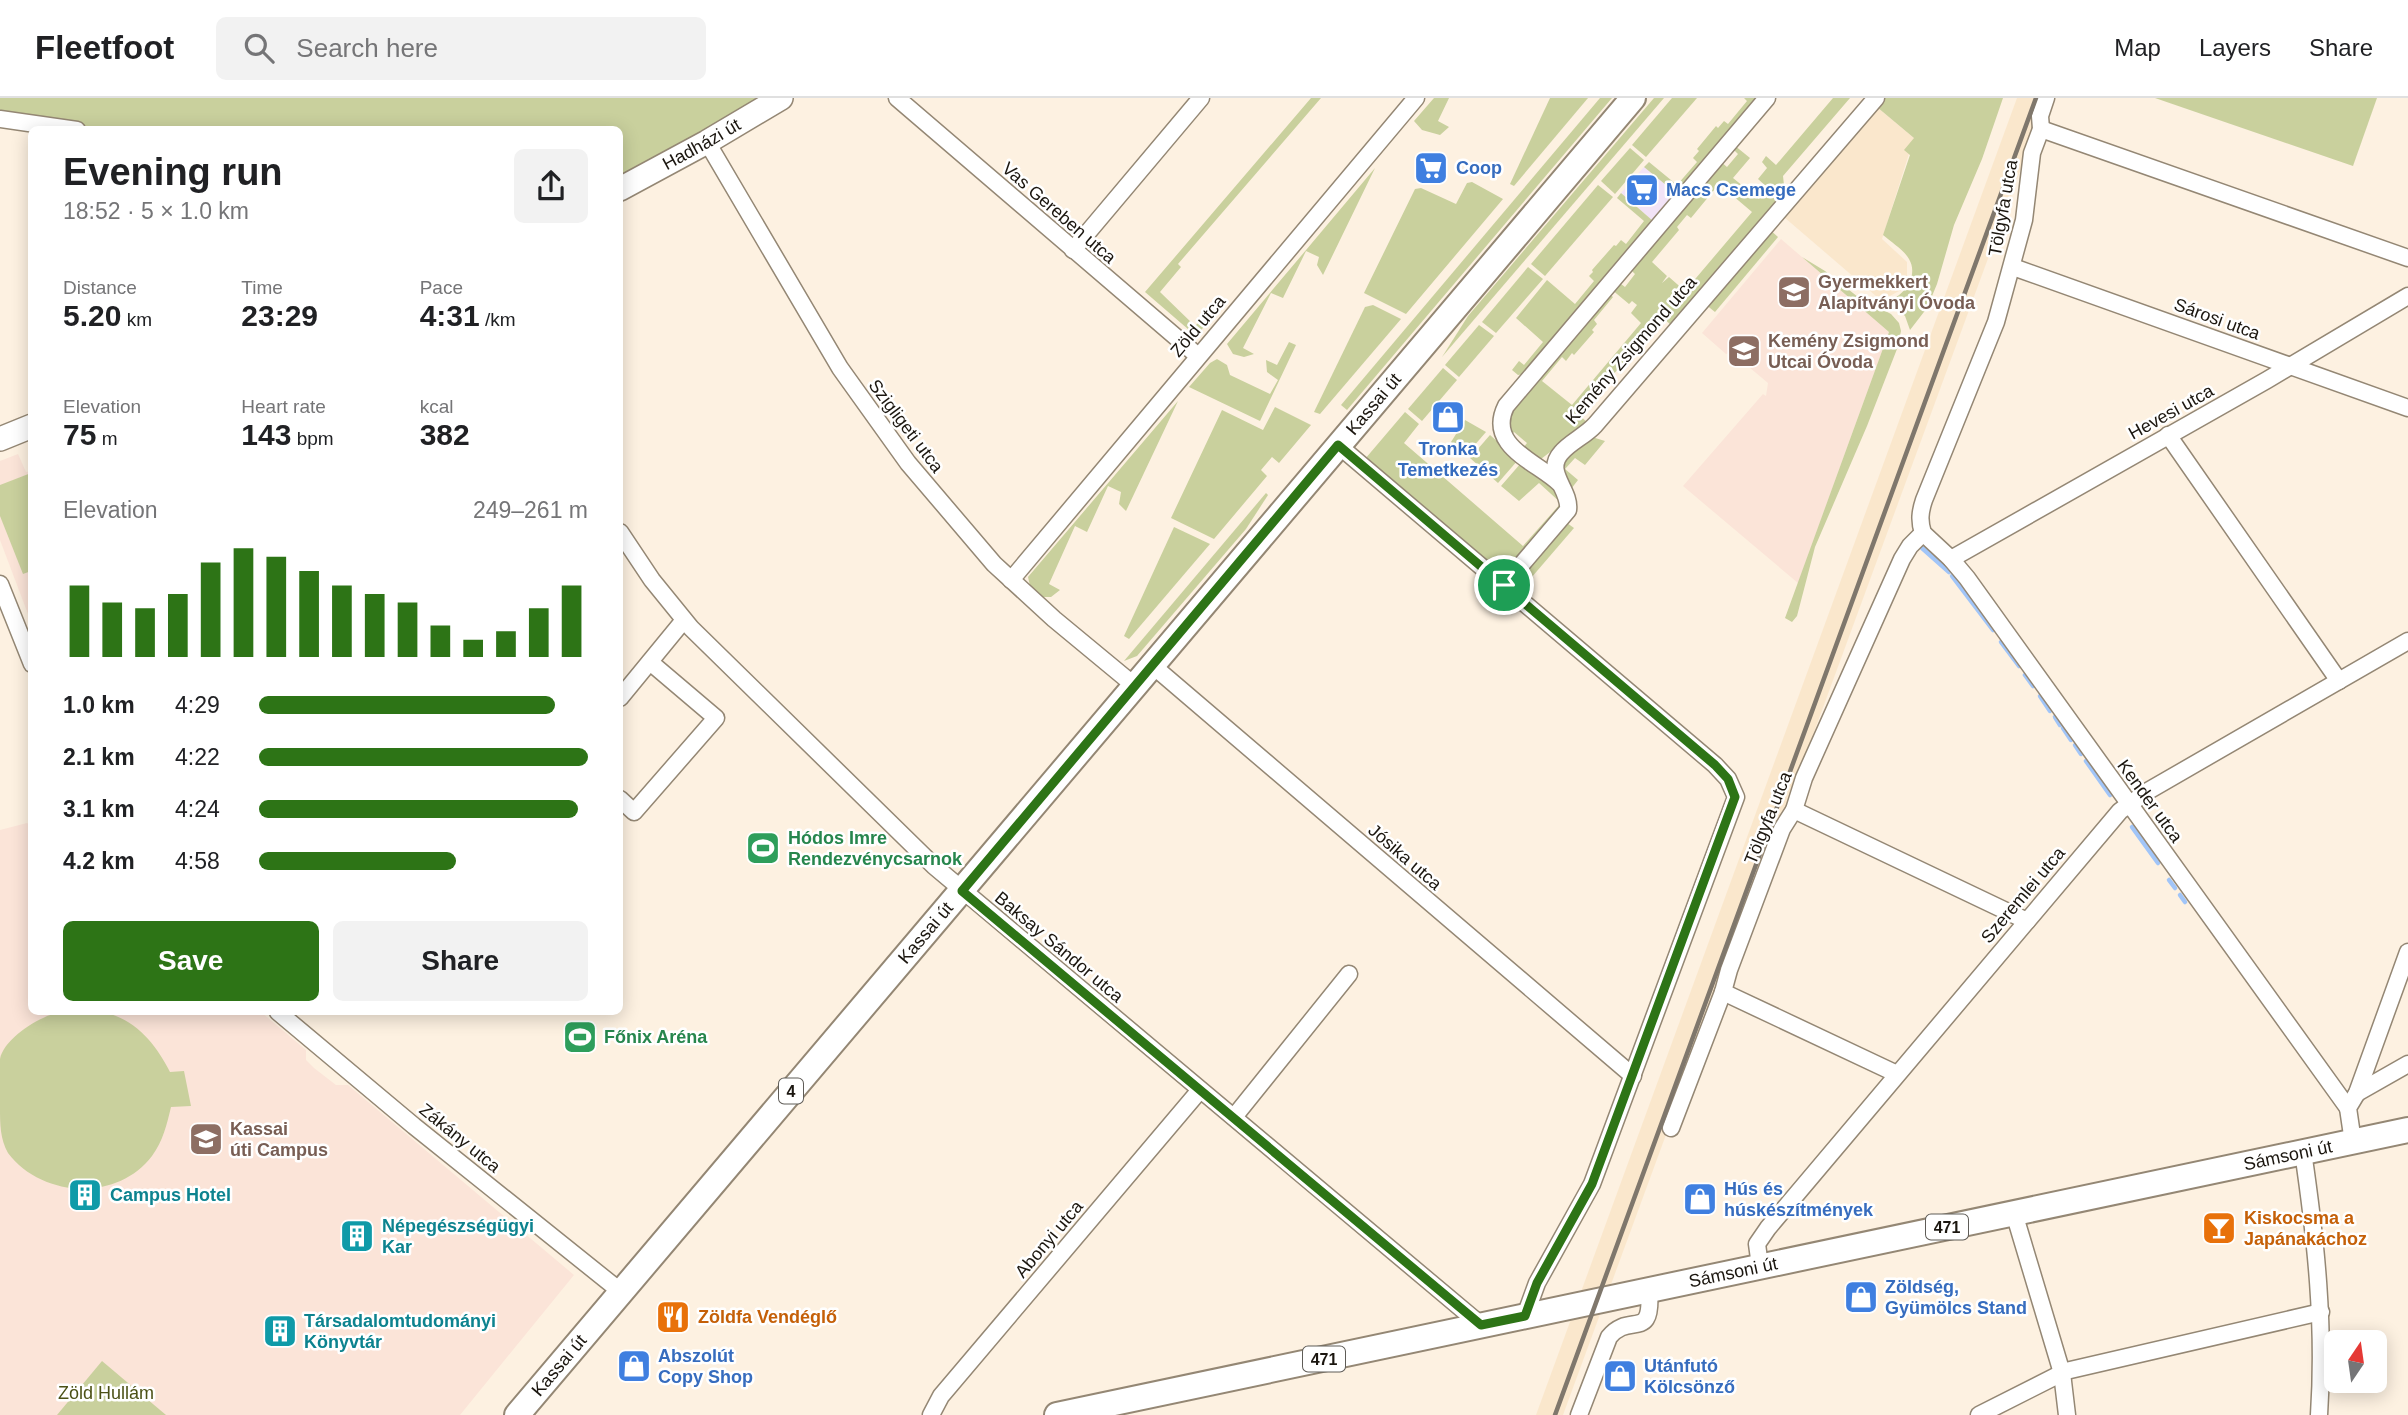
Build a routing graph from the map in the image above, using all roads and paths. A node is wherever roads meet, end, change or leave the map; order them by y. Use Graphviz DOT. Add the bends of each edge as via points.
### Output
graph roads {
  1 [pos="781,98"];
  2 [pos="897,98"];
  3 [pos="1201,98"];
  4 [pos="1416,98"];
  5 [pos="1633,98"];
  6 [pos="1767,98"];
  7 [pos="1877,98"];
  8 [pos="2046,98"];
  9 [pos="757,104"];
  10 [pos="0,119"];
  11 [pos="49,126"];
  12 [pos="2041,129"];
  13 [pos="707,142"];
  14 [pos="623,187"];
  15 [pos="1073,250"];
  16 [pos="2408,258"];
  17 [pos="2013,267"];
  18 [pos="2408,296"];
  19 [pos="1198,356"];
  20 [pos="2289,366"];
  21 [pos="2408,408"];
  22 [pos="28,428"];
  23 [pos="2168,435"];
  24 [pos="0,439"];
  25 [pos="1338,445"];
  26 [pos="1561,485"];
  27 [pos="1922,526"];
  28 [pos="623,536"];
  29 [pos="1951,559"];
  30 [pos="1011,580"];
  31 [pos="0,584"];
  32 [pos="1504,585"];
  33 [pos="684,620"];
  34 [pos="2408,641"];
  35 [pos="28,654"];
  36 [pos="650,662"];
  37 [pos="1152,666"];
  38 [pos="2339,681"];
  39 [pos="1135,686"];
  40 [pos="623,694"];
  41 [pos="623,802"];
  42 [pos="2128,804"];
  43 [pos="1794,810"];
  44 [pos="962,891"];
  45 [pos="2027,921"];
  46 [pos="2408,952"];
  47 [pos="1349,974"];
  48 [pos="1723,992"];
  49 [pos="282,1015"];
  50 [pos="2408,1064"];
  51 [pos="1897,1074"];
  52 [pos="1633,1076"];
  53 [pos="1200,1090"];
  54 [pos="2357,1093"];
  55 [pos="2348,1108"];
  56 [pos="1234,1117"];
  57 [pos="1671,1128"];
  58 [pos="2408,1130"];
  59 [pos="2353,1142"];
  60 [pos="2303,1152"];
  61 [pos="2014,1213"];
  62 [pos="1760,1266"];
  63 [pos="1649,1290"];
  64 [pos="621,1291"];
  65 [pos="2321,1312"];
  66 [pos="1525,1316"];
  67 [pos="1481,1325"];
  68 [pos="2062,1373"];
  69 [pos="1089,1412"];
  70 [pos="517,1415"];
  71 [pos="931,1415"];
  72 [pos="1057,1415"];
  73 [pos="1578,1415"];
  74 [pos="1979,1415"];
  75 [pos="2067,1415"];
  76 [pos="2319,1415"];
  1 -- 9 [label="street, Hadházi út"];
  2 -- 15 [label="street, Vas Gereben utca"];
  3 -- 15 [label="street"];
  4 -- 19 [label="street, Zöld utca"];
  5 -- 25 [label="main road, Kassai út / 4"];
  6 -- 26 [label="street" via="1506,406 1501,428 1509,443"];
  7 -- 26 [label="street, Kemény Zsigmond utca" via="1595,425 1559,455 1555,470"];
  8 -- 12 [label="street, Tölgyfa utca"];
  9 -- 13 [label="street, Hadházi út"];
  10 -- 11 [label="street"];
  12 -- 16 [label="street"];
  12 -- 17 [label="street, Tölgyfa utca" via="2032,153"];
  13 -- 14 [label="street, Hadházi út"];
  13 -- 30 [label="street, Szigligeti utca" via="867,408 976,546"];
  15 -- 19 [label="street, Vas Gereben utca"];
  17 -- 20 [label="street, Sárosi utca"];
  17 -- 27 [label="street, Tölgyfa utca" via="1996,322 1924,500"];
  18 -- 20 [label="street, Hevesi utca"];
  19 -- 30 [label="street, Zöld utca"];
  20 -- 21 [label="street, Sárosi utca"];
  20 -- 23 [label="street, Hevesi utca"];
  22 -- 24 [label="street"];
  23 -- 29 [label="street, Hevesi utca"];
  23 -- 38 [label="street"];
  25 -- 32 [label="street"];
  25 -- 37 [label="main road, Kassai út / 4"];
  26 -- 32 [label="street, Kemény Zsigmond utca" via="1569,500 1567,513"];
  27 -- 29 [label="street, Kender utca"];
  27 -- 43 [label="street, Tölgyfa utca" via="1889,586"];
  28 -- 33 [label="street, Baksay Sándor utca"];
  29 -- 42 [label="street, Kender utca"];
  30 -- 39 [label="street, Szigligeti utca"];
  31 -- 35 [label="street"];
  32 -- 52 [label="street" via="1715,765 1728,779 1735,797"];
  33 -- 36 [label="street"];
  33 -- 44 [label="street, Baksay Sándor utca"];
  34 -- 38 [label="street, Szeremlei utca"];
  36 -- 40 [label="street"];
  36 -- 41 [label="street" via="716,718 634,812"];
  37 -- 39 [label="main road, Kassai út / 4"];
  37 -- 52 [label="street, Jósika utca"];
  38 -- 42 [label="street, Szeremlei utca"];
  39 -- 44 [label="main road, Kassai út / 4"];
  42 -- 45 [label="street, Szeremlei utca"];
  42 -- 55 [label="street, Kender utca"];
  43 -- 45 [label="street"];
  43 -- 48 [label="street, Tölgyfa utca" via="1782,829"];
  44 -- 53 [label="street, Baksay Sándor utca"];
  44 -- 64 [label="main road, Kassai út / 4"];
  45 -- 51 [label="street, Szeremlei utca"];
  46 -- 54 [label="street"];
  47 -- 56 [label="street"];
  48 -- 51 [label="street"];
  48 -- 57 [label="street, Tölgyfa utca"];
  49 -- 64 [label="street, Zákány utca"];
  50 -- 54 [label="street"];
  51 -- 62 [label="street, Szeremlei utca" via="1760,1238"];
  52 -- 66 [label="street" via="1587,1195 1537,1283"];
  53 -- 56 [label="street, Baksay Sándor utca"];
  53 -- 71 [label="street, Abonyi utca" via="938,1400"];
  54 -- 55 [label="street"];
  55 -- 59 [label="street"];
  56 -- 67 [label="street, Baksay Sándor utca"];
  58 -- 59 [label="main road, Sámsoni út / 471"];
  59 -- 60 [label="main road, Sámsoni út / 471"];
  60 -- 61 [label="main road, Sámsoni út / 471"];
  60 -- 65 [label="street"];
  61 -- 62 [label="main road, Sámsoni út / 471"];
  61 -- 68 [label="street"];
  62 -- 63 [label="main road, Sámsoni út / 471"];
  63 -- 66 [label="main road, Sámsoni út / 471"];
  63 -- 73 [label="street" via="1648,1318 1609,1337"];
  64 -- 70 [label="main road, Kassai út / 4"];
  65 -- 68 [label="street"];
  65 -- 76 [label="street"];
  66 -- 67 [label="main road, Sámsoni út / 471"];
  67 -- 69 [label="main road, Sámsoni út / 471"];
  68 -- 74 [label="street"];
  68 -- 75 [label="street"];
  69 -- 72 [label="main road, Sámsoni út / 471"];
}
